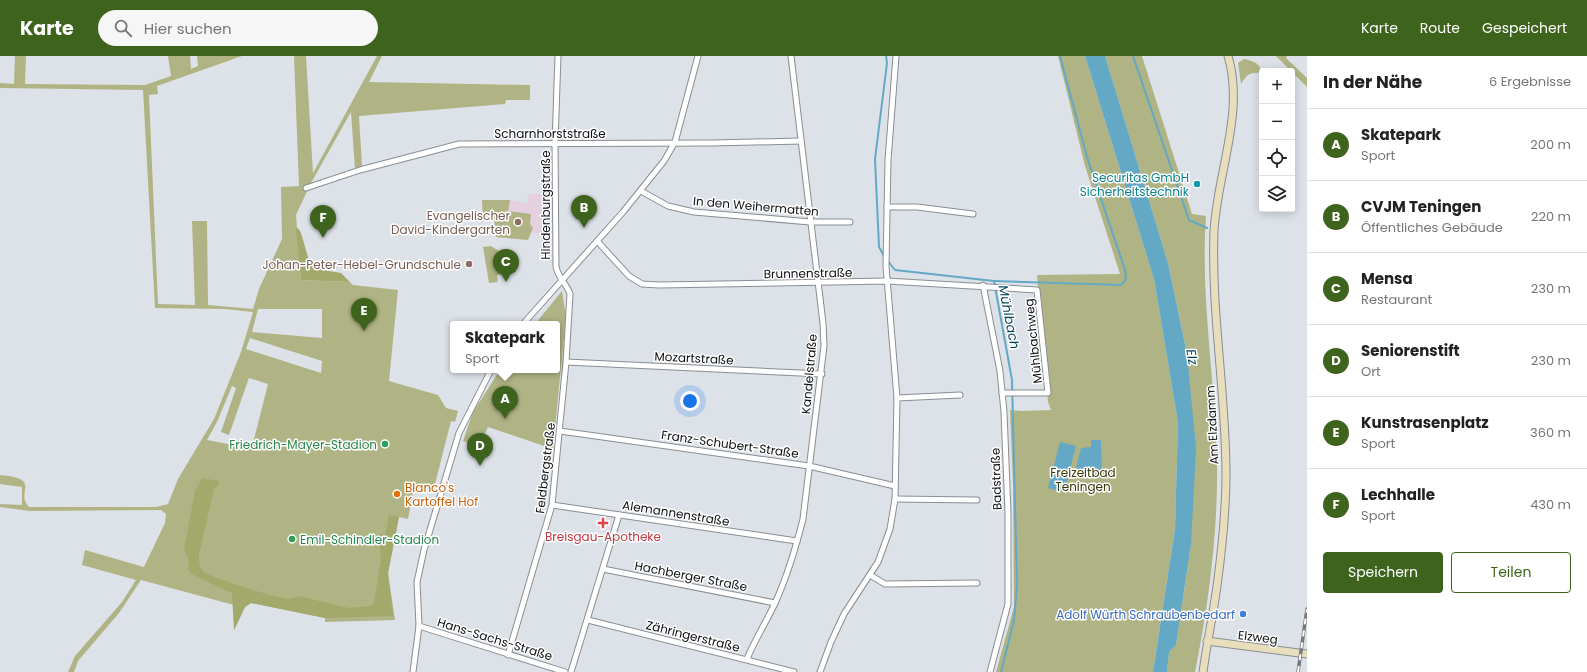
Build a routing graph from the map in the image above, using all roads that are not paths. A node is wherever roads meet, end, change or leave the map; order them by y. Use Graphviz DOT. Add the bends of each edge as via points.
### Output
graph roads {
  1 [pos="558,56"];
  2 [pos="698,56"];
  3 [pos="791,56"];
  4 [pos="896,56"];
  5 [pos="1228,57"];
  6 [pos="801,141"];
  7 [pos="675,142"];
  8 [pos="555,143"];
  9 [pos="306,188"];
  10 [pos="642,191"];
  11 [pos="887,207"];
  12 [pos="973,214"];
  13 [pos="810,222"];
  14 [pos="850,222"];
  15 [pos="597,242"];
  16 [pos="562,280"];
  17 [pos="887,281"];
  18 [pos="818,283"];
  19 [pos="983,285"];
  20 [pos="1037,290"];
  21 [pos="526,321"];
  22 [pos="566,362"];
  23 [pos="489,373"];
  24 [pos="822,374"];
  25 [pos="1002,393"];
  26 [pos="960,394"];
  27 [pos="897,398"];
  28 [pos="560,430"];
  29 [pos="810,466"];
  30 [pos="895,486"];
  31 [pos="895,499"];
  32 [pos="977,500"];
  33 [pos="552,505"];
  34 [pos="619,515"];
  35 [pos="798,541"];
  36 [pos="603,569"];
  37 [pos="870,575"];
  38 [pos="978,583"];
  39 [pos="775,603"];
  40 [pos="588,620"];
  41 [pos="419,626"];
  42 [pos="1207,641"];
  43 [pos="1307,654"];
  44 [pos="508,655"];
  45 [pos="747,659"];
  46 [pos="413,672"];
  47 [pos="565,672"];
  48 [pos="571,672"];
  49 [pos="794,672"];
  50 [pos="820,672"];
  51 [pos="990,672"];
  52 [pos="1203,672"];
  1 -- 8 [label="street, Hindenburgstraße"];
  2 -- 7 [label="street"];
  3 -- 6 [label="street, Kandelstraße"];
  4 -- 11 [label="street" via="890,112"];
  5 -- 42 [label="street, Am Elzdamm" via="1234,85 1234,104 1217,199 1214,255 1214,295 1225,441 1225,507 1217,588"];
  6 -- 7 [label="street, Scharnhorststraße"];
  6 -- 13 [label="street, Kandelstraße"];
  7 -- 8 [label="street, Scharnhorststraße"];
  7 -- 10 [label="street"];
  8 -- 9 [label="street, Scharnhorststraße" via="459,144 360,170"];
  8 -- 16 [label="street, Hindenburgstraße" via="556,266"];
  10 -- 13 [label="street, In den Weihermatten" via="668,206 694,212"];
  10 -- 15 [label="street"];
  11 -- 12 [label="street" via="917,207"];
  11 -- 17 [label="street"];
  13 -- 14 [label="street, In den Weihermatten"];
  13 -- 18 [label="street, Kandelstraße"];
  15 -- 16 [label="street"];
  15 -- 18 [label="street, Brunnenstraße" via="629,276 642,284"];
  16 -- 21 [label="street"];
  16 -- 22 [label="street, Feldbergstraße" via="570,294"];
  17 -- 18 [label="street, Brunnenstraße"];
  17 -- 19 [label="street, Brunnenstraße"];
  17 -- 27 [label="street"];
  18 -- 24 [label="street, Kandelstraße" via="823,323"];
  19 -- 20 [label="street, Brunnenstraße"];
  19 -- 25 [label="street, Badstraße"];
  20 -- 25 [label="street, Mühlbachweg" via="1048,392"];
  22 -- 24 [label="street, Mozartstraße"];
  22 -- 28 [label="street, Feldbergstraße"];
  23 -- 41 [label="street" via="459,433 427,535 417,582"];
  24 -- 29 [label="street, Kandelstraße"];
  25 -- 51 [label="street, Badstraße" via="1008,513 1008,604"];
  26 -- 27 [label="street"];
  27 -- 30 [label="street"];
  28 -- 29 [label="street, Franz-Schubert-Straße"];
  28 -- 33 [label="street, Feldbergstraße"];
  29 -- 30 [label="street, Franz-Schubert-Straße"];
  29 -- 35 [label="street, Kandelstraße"];
  30 -- 31 [label="street"];
  31 -- 32 [label="street"];
  31 -- 37 [label="street" via="890,529 878,562"];
  33 -- 34 [label="street, Alemannenstraße"];
  33 -- 44 [label="street, Feldbergstraße"];
  34 -- 35 [label="street, Alemannenstraße"];
  34 -- 36 [label="street"];
  35 -- 39 [label="street, Kandelstraße"];
  36 -- 39 [label="street, Hachberger Straße"];
  36 -- 40 [label="street"];
  37 -- 38 [label="street" via="885,584"];
  37 -- 50 [label="street" via="844,614"];
  39 -- 45 [label="street, Kandelstraße"];
  40 -- 45 [label="street, Zähringerstraße"];
  40 -- 48 [label="street"];
  41 -- 44 [label="street, Hans-Sachs-Straße"];
  41 -- 46 [label="street"];
  42 -- 43 [label="street, Elzweg"];
  42 -- 52 [label="street, Am Elzdamm"];
  44 -- 47 [label="street, Hans-Sachs-Straße"];
  45 -- 49 [label="street, Zähringerstraße"];
}
